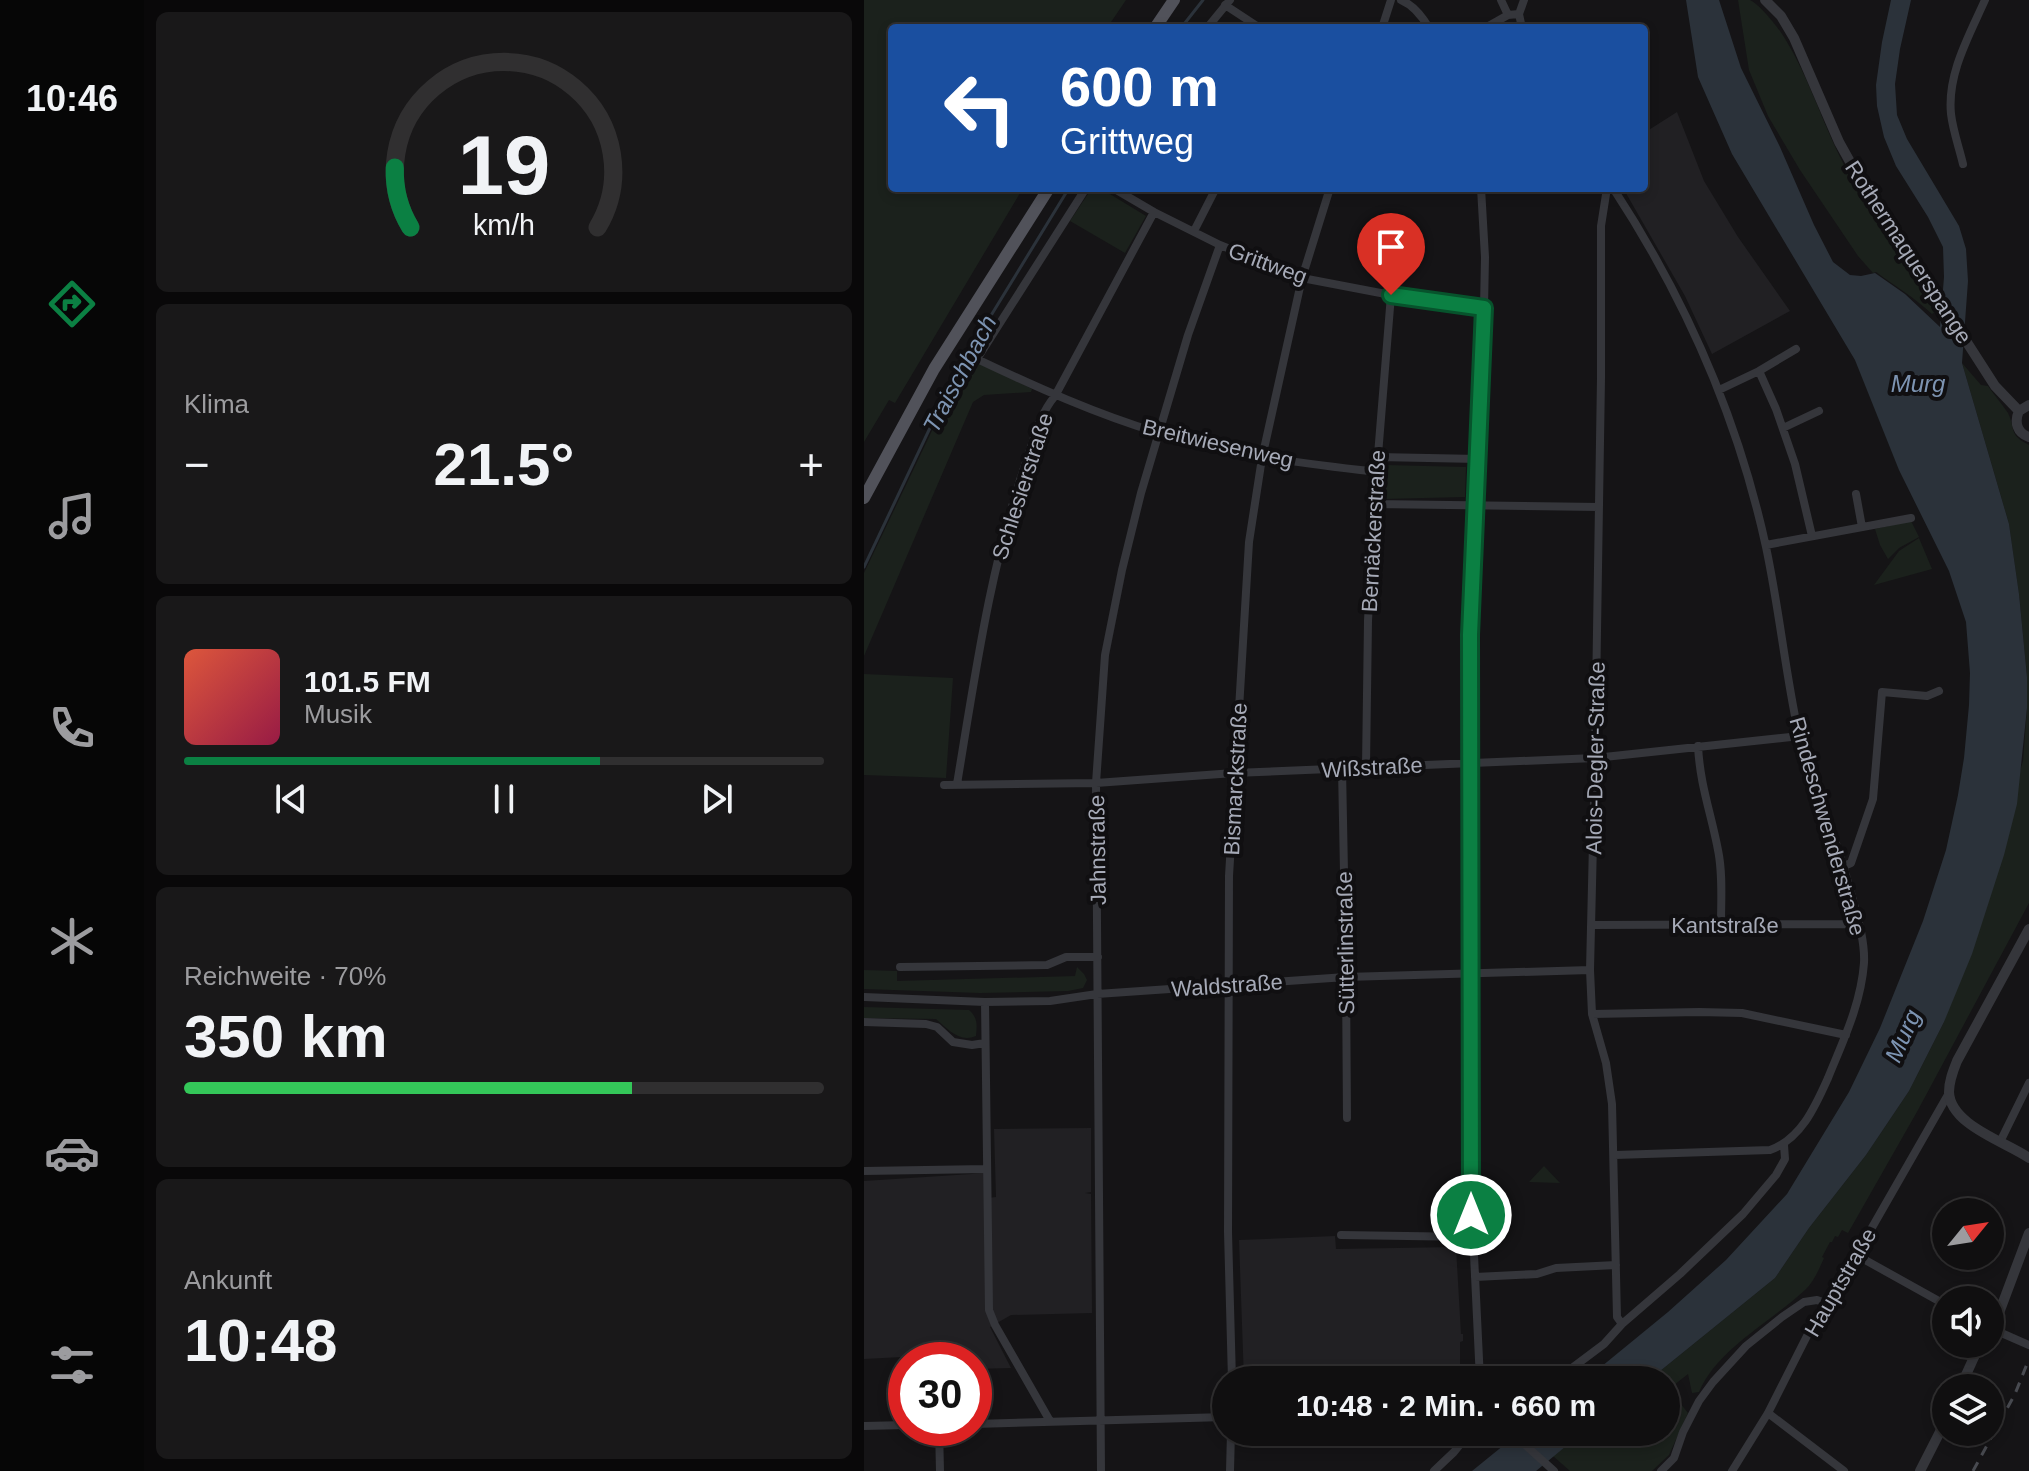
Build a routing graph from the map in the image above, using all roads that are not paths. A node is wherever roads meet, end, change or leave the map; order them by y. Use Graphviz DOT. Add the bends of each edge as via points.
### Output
graph roads {
  1 [pos="1174,0"];
  2 [pos="1391,0"];
  3 [pos="1401,0"];
  4 [pos="1501,0"];
  5 [pos="1524,0"];
  6 [pos="1765,0"];
  7 [pos="1985,0"];
  8 [pos="1228,3"];
  9 [pos="1519,14"];
  10 [pos="1508,15"];
  11 [pos="1158,24"];
  12 [pos="1210,24"];
  13 [pos="1255,24"];
  14 [pos="1383,24"];
  15 [pos="1427,24"];
  16 [pos="1492,24"];
  17 [pos="1521,24"];
  18 [pos="1963,164"];
  19 [pos="1046,192"];
  20 [pos="1083,192"];
  21 [pos="1120,192"];
  22 [pos="1214,192"];
  23 [pos="1329,192"];
  24 [pos="1481,192"];
  25 [pos="1609,192"];
  26 [pos="1613,192"];
  27 [pos="1154,212"];
  28 [pos="1194,231"];
  29 [pos="1220,245"];
  30 [pos="1302,278"];
  31 [pos="1391,295"];
  32 [pos="1484,308"];
  33 [pos="1796,349"];
  34 [pos="1759,371"];
  35 [pos="1719,390"];
  36 [pos="1055,396"];
  37 [pos="2024,408"];
  38 [pos="1819,411"];
  39 [pos="1783,428"];
  40 [pos="1159,434"];
  41 [pos="2029,437"];
  42 [pos="1377,457"];
  43 [pos="1262,458"];
  44 [pos="1479,459"];
  45 [pos="1376,472"];
  46 [pos="1856,494"];
  47 [pos="864,498"];
  48 [pos="1374,504"];
  49 [pos="1477,505"];
  50 [pos="1599,507"];
  51 [pos="1911,518"];
  52 [pos="1862,527"];
  53 [pos="1812,536"];
  54 [pos="1766,545"];
  55 [pos="1939,691"];
  56 [pos="1800,736"];
  57 [pos="1698,746"];
  58 [pos="1595,758"];
  59 [pos="1470,762"];
  60 [pos="1366,767"];
  61 [pos="1342,768"];
  62 [pos="1234,773"];
  63 [pos="1096,783"];
  64 [pos="957,784"];
  65 [pos="944,785"];
  66 [pos="1844,866"];
  67 [pos="1721,924"];
  68 [pos="1859,924"];
  69 [pos="1591,925"];
  70 [pos="2029,929"];
  71 [pos="1098,957"];
  72 [pos="900,967"];
  73 [pos="1590,970"];
  74 [pos="1470,972"];
  75 [pos="1346,977"];
  76 [pos="1228,985"];
  77 [pos="1097,994"];
  78 [pos="864,997"];
  79 [pos="985,1002"];
  80 [pos="1592,1014"];
  81 [pos="864,1022"];
  82 [pos="1846,1035"];
  83 [pos="985,1043"];
  84 [pos="2029,1083"];
  85 [pos="1949,1093"];
  86 [pos="1347,1118"];
  87 [pos="2000,1142"];
  88 [pos="1784,1145"];
  89 [pos="1615,1155"];
  90 [pos="2029,1158"];
  91 [pos="986,1169"];
  92 [pos="864,1171"];
  93 [pos="2029,1233"];
  94 [pos="1341,1235"];
  95 [pos="1472,1237"];
  96 [pos="1858,1256"];
  97 [pos="1616,1265"];
  98 [pos="1475,1277"];
  99 [pos="1932,1297"];
  100 [pos="2004,1300"];
  101 [pos="1828,1304"];
  102 [pos="1622,1324"];
  103 [pos="2004,1334"];
  104 [pos="2029,1345"];
  105 [pos="1232,1366"];
  106 [pos="1479,1366"];
  107 [pos="1575,1366"];
  108 [pos="1768,1413"];
  109 [pos="1212,1417"];
  110 [pos="1050,1421"];
  111 [pos="1102,1421"];
  112 [pos="992,1423"];
  113 [pos="888,1425"];
  114 [pos="864,1426"];
  115 [pos="939,1446"];
  116 [pos="1231,1446"];
  117 [pos="1459,1446"];
  118 [pos="1526,1446"];
  119 [pos="1933,1446"];
  120 [pos="940,1471"];
  121 [pos="1101,1471"];
  122 [pos="1230,1471"];
  123 [pos="1434,1471"];
  124 [pos="1554,1471"];
  125 [pos="1661,1471"];
  126 [pos="1732,1471"];
  127 [pos="1844,1471"];
  128 [pos="1920,1471"];
  1 -- 11 [label="main road"];
  2 -- 14 [label="street"];
  3 -- 15 [label="street"];
  4 -- 10 [label="street"];
  5 -- 9 [label="street"];
  6 -- 37 [label="street, Rothermaquerspange" via="1781,16 1805,60 1853,170 1883,218 2000,393"];
  7 -- 18 [label="street" via="1951,87 1951,114"];
  8 -- 12 [label="street"];
  8 -- 13 [label="street"];
  9 -- 10 [label="street"];
  9 -- 17 [label="street"];
  10 -- 16 [label="street"];
  19 -- 47 [label="main road" via="934,369"];
  20 -- 36 [label="street, Breitwiesenweg" via="977,359"];
  21 -- 27 [label="street, Grittweg"];
  22 -- 28 [label="street"];
  23 -- 30 [label="street, Bismarckstraße"];
  24 -- 32 [label="street"];
  25 -- 50 [label="street, Alois-Degler-Straße" via="1601,226"];
  26 -- 35 [label="street, Rindeschwenderstraße" via="1679,300"];
  27 -- 28 [label="street, Grittweg"];
  27 -- 36 [label="street, Schlesierstraße"];
  28 -- 29 [label="street, Grittweg"];
  29 -- 30 [label="street, Grittweg"];
  29 -- 40 [label="street, Jahnstraße"];
  30 -- 31 [label="street, Grittweg"];
  30 -- 43 [label="street, Bismarckstraße"];
  31 -- 32 [label="street, Grittweg"];
  31 -- 42 [label="street, Bernäckerstraße"];
  32 -- 44 [label="street"];
  33 -- 34 [label="street"];
  34 -- 35 [label="street"];
  34 -- 39 [label="street"];
  35 -- 54 [label="street, Rindeschwenderstraße"];
  36 -- 40 [label="street, Breitwiesenweg"];
  36 -- 64 [label="street, Schlesierstraße" via="1044,409 996,567"];
  37 -- 41 [label="street" via="2017,426"];
  38 -- 39 [label="street"];
  39 -- 53 [label="street"];
  40 -- 43 [label="street, Breitwiesenweg"];
  40 -- 63 [label="street, Jahnstraße" via="1105,655"];
  42 -- 44 [label="street"];
  42 -- 45 [label="street, Bernäckerstraße"];
  43 -- 45 [label="street, Breitwiesenweg"];
  43 -- 62 [label="street, Bismarckstraße" via="1249,542"];
  44 -- 49 [label="street"];
  45 -- 48 [label="street, Bernäckerstraße"];
  46 -- 52 [label="street"];
  48 -- 49 [label="street"];
  48 -- 60 [label="street, Bernäckerstraße"];
  49 -- 50 [label="street"];
  49 -- 59 [label="street"];
  50 -- 58 [label="street, Alois-Degler-Straße"];
  51 -- 52 [label="street"];
  52 -- 53 [label="street"];
  53 -- 54 [label="street"];
  54 -- 56 [label="street, Rindeschwenderstraße"];
  55 -- 66 [label="street" via="1927,696 1882,692 1873,799 1851,863"];
  56 -- 57 [label="street, Wißstraße"];
  56 -- 66 [label="street, Rindeschwenderstraße"];
  57 -- 58 [label="street, Wißstraße"];
  57 -- 67 [label="street" via="1721,869"];
  58 -- 59 [label="street, Wißstraße"];
  58 -- 69 [label="street, Alois-Degler-Straße"];
  59 -- 60 [label="street, Wißstraße"];
  59 -- 74 [label="street"];
  60 -- 61 [label="street, Wißstraße"];
  61 -- 62 [label="street, Wißstraße"];
  61 -- 75 [label="street, Sütterlinstraße"];
  62 -- 63 [label="street, Wißstraße"];
  62 -- 76 [label="street, Bismarckstraße"];
  63 -- 64 [label="street, Wißstraße"];
  63 -- 71 [label="street, Jahnstraße"];
  64 -- 65 [label="street, Wißstraße"];
  66 -- 68 [label="street, Rindeschwenderstraße"];
  67 -- 68 [label="street, Kantstraße"];
  67 -- 69 [label="street, Kantstraße"];
  68 -- 82 [label="street, Rindeschwenderstraße" via="1864,962"];
  69 -- 73 [label="street, Alois-Degler-Straße"];
  70 -- 85 [label="street" via="1957,1061"];
  71 -- 72 [label="street" via="1066,957 1047,965"];
  71 -- 77 [label="street, Jahnstraße"];
  73 -- 74 [label="street, Waldstraße"];
  73 -- 80 [label="street, Alois-Degler-Straße"];
  74 -- 75 [label="street, Waldstraße"];
  74 -- 95 [label="street"];
  75 -- 76 [label="street, Waldstraße"];
  75 -- 86 [label="street, Sütterlinstraße"];
  76 -- 77 [label="street, Waldstraße"];
  76 -- 105 [label="street, Bismarckstraße"];
  77 -- 79 [label="street, Waldstraße"];
  77 -- 111 [label="street, Jahnstraße"];
  78 -- 79 [label="street, Waldstraße"];
  79 -- 83 [label="street"];
  80 -- 82 [label="street" via="1742,1013"];
  80 -- 89 [label="street, Alois-Degler-Straße" via="1608,1077"];
  81 -- 83 [label="street" via="926,1024 953,1042"];
  82 -- 88 [label="street, Rindeschwenderstraße" via="1816,1105"];
  83 -- 91 [label="street"];
  84 -- 87 [label="street"];
  85 -- 87 [label="street" via="1958,1115"];
  85 -- 96 [label="street, Hauptstraße"];
  87 -- 90 [label="street"];
  88 -- 89 [label="street" via="1770,1150"];
  88 -- 102 [label="street, Rindeschwenderstraße" via="1785,1159 1776,1175 1743,1214"];
  89 -- 97 [label="street, Alois-Degler-Straße"];
  91 -- 92 [label="street"];
  91 -- 110 [label="street" via="989,1310"];
  93 -- 100 [label="street"];
  94 -- 95 [label="street"];
  95 -- 98 [label="street"];
  96 -- 99 [label="street"];
  96 -- 101 [label="street, Hauptstraße"];
  97 -- 98 [label="street"];
  97 -- 102 [label="street, Alois-Degler-Straße" via="1617,1317"];
  98 -- 106 [label="street"];
  101 -- 108 [label="street, Hauptstraße"];
  101 -- 125 [label="street" via="1804,1302 1746,1346 1699,1401 1674,1458"];
  102 -- 107 [label="street, Rindeschwenderstraße"];
  103 -- 104 [label="street"];
  108 -- 126 [label="street, Hauptstraße"];
  108 -- 127 [label="street"];
  109 -- 111 [label="street"];
  110 -- 111 [label="street"];
  110 -- 112 [label="street"];
  111 -- 121 [label="street, Jahnstraße"];
  113 -- 114 [label="street"];
  115 -- 120 [label="street"];
  116 -- 122 [label="street"];
  117 -- 123 [label="street"];
  118 -- 124 [label="street"];
  119 -- 128 [label="street"];
}
